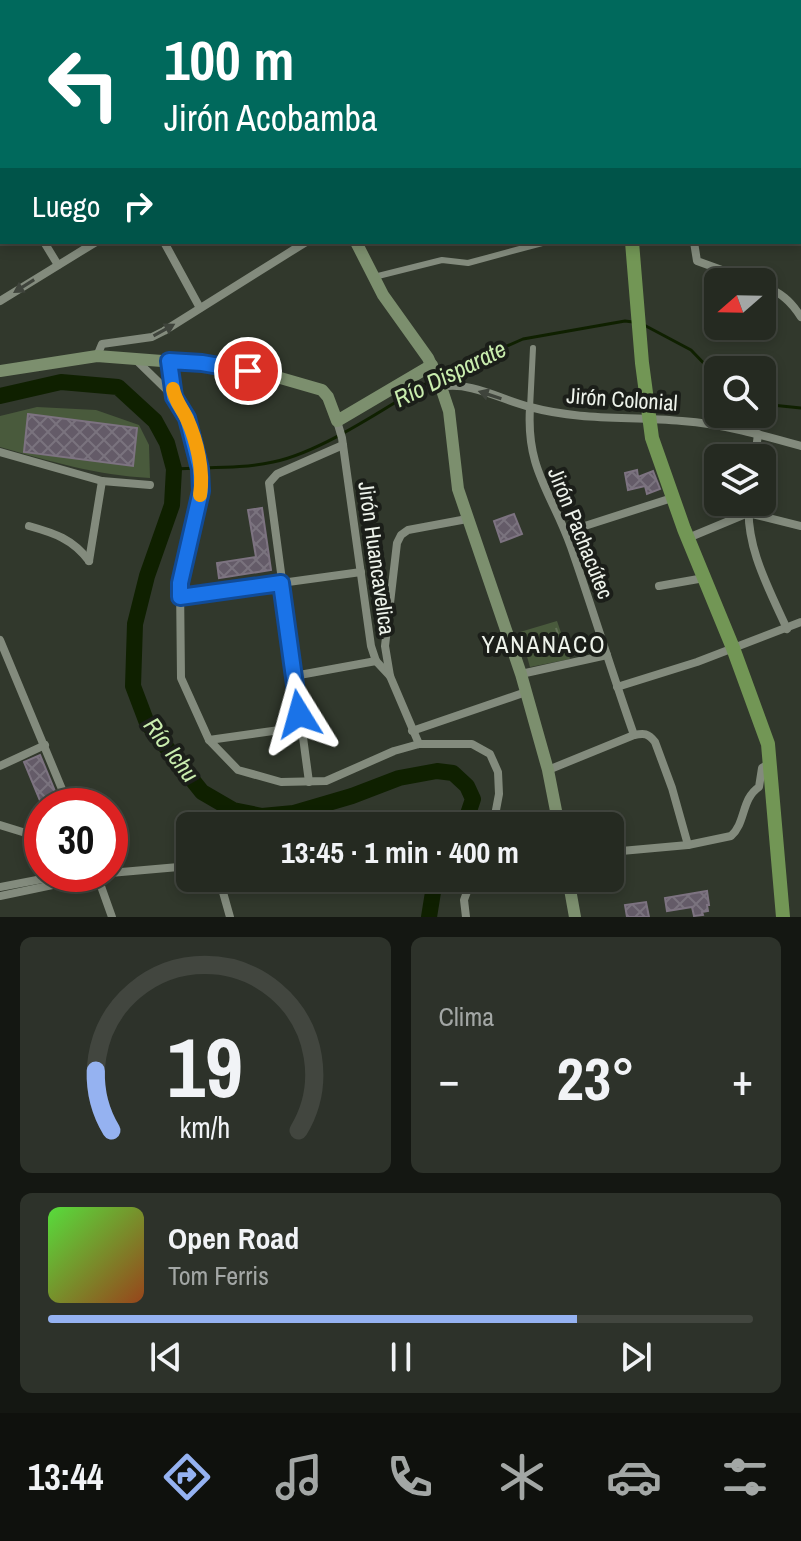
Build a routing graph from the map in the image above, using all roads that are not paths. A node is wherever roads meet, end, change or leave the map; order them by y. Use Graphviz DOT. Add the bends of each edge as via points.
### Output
graph roads {
  1 [pos="45,244"];
  2 [pos="93,244"];
  3 [pos="165,244"];
  4 [pos="303,244"];
  5 [pos="357,244"];
  6 [pos="539,244"];
  7 [pos="632,244"];
  8 [pos="694,244"];
  9 [pos="58,265"];
  10 [pos="716,268"];
  11 [pos="374,277"];
  12 [pos="776,291"];
  13 [pos="0,301"];
  14 [pos="200,308"];
  15 [pos="801,317"];
  16 [pos="533,348"];
  17 [pos="97,356"];
  18 [pos="136,359"];
  19 [pos="169,361"];
  20 [pos="0,371"];
  21 [pos="437,376"];
  22 [pos="174,397"];
  23 [pos="530,408"];
  24 [pos="649,418"];
  25 [pos="341,434"];
  26 [pos="758,434"];
  27 [pos="757,444"];
  28 [pos="801,446"];
  29 [pos="0,452"];
  30 [pos="102,481"];
  31 [pos="150,485"];
  32 [pos="672,498"];
  33 [pos="741,516"];
  34 [pos="748,516"];
  35 [pos="760,516"];
  36 [pos="467,519"];
  37 [pos="29,526"];
  38 [pos="801,526"];
  39 [pos="566,532"];
  40 [pos="688,538"];
  41 [pos="361,572"];
  42 [pos="704,578"];
  43 [pos="281,583"];
  44 [pos="659,586"];
  45 [pos="180,597"];
  46 [pos="801,622"];
  47 [pos="787,629"];
  48 [pos="0,640"];
  49 [pos="733,648"];
  50 [pos="3,655"];
  51 [pos="607,655"];
  52 [pos="376,661"];
  53 [pos="521,674"];
  54 [pos="294,676"];
  55 [pos="390,676"];
  56 [pos="617,687"];
  57 [pos="526,692"];
  58 [pos="301,727"];
  59 [pos="412,731"];
  60 [pos="634,735"];
  61 [pos="209,740"];
  62 [pos="419,744"];
  63 [pos="45,745"];
  64 [pos="770,763"];
  65 [pos="0,766"];
  66 [pos="548,770"];
  67 [pos="309,782"];
  68 [pos="62,788"];
  69 [pos="495,812"];
  70 [pos="556,812"];
  71 [pos="0,825"];
  72 [pos="24,832"];
  73 [pos="688,845"];
  74 [pos="624,851"];
  75 [pos="176,867"];
  76 [pos="128,872"];
  77 [pos="24,882"];
  78 [pos="0,887"];
  79 [pos="24,891"];
  80 [pos="107,892"];
  81 [pos="223,892"];
  82 [pos="467,892"];
  83 [pos="571,892"];
  84 [pos="0,896"];
  85 [pos="112,917"];
  86 [pos="230,917"];
  87 [pos="466,917"];
  88 [pos="575,917"];
  89 [pos="783,917"];
  1 -- 9 [label="street"];
  2 -- 9 [label="street"];
  3 -- 14 [label="street"];
  4 -- 14 [label="street"];
  5 -- 11 [label="main road"];
  6 -- 11 [label="street" via="468,263 442,260"];
  7 -- 24 [label="highway"];
  8 -- 10 [label="street" via="697,261"];
  9 -- 13 [label="street, one-way"];
  11 -- 21 [label="main road"];
  12 -- 15 [label="street"];
  17 -- 14 [label="street, one-way" via="102,344 152,337"];
  16 -- 23 [label="street, Jirón Pachacútec"];
  17 -- 18 [label="main road"];
  17 -- 20 [label="main road"];
  18 -- 19 [label="main road"];
  18 -- 22 [label="street"];
  19 -- 22 [label="street"];
  19 -- 25 [label="main road" via="227,366 322,390"];
  23 -- 21 [label="street, Jirón Colonial, one-way"];
  21 -- 25 [label="main road"];
  21 -- 36 [label="main road" via="449,411"];
  22 -- 45 [label="street" via="187,418 201,483"];
  23 -- 24 [label="street, Jirón Colonial" via="606,420"];
  23 -- 39 [label="street, Jirón Pachacútec" via="531,455"];
  24 -- 26 [label="street, Jirón Colonial"];
  24 -- 32 [label="highway"];
  25 -- 41 [label="street, Jirón Huancavelica"];
  25 -- 43 [label="street" via="269,483"];
  26 -- 27 [label="street"];
  26 -- 28 [label="street, Jirón Colonial"];
  29 -- 30 [label="street"];
  30 -- 31 [label="street"];
  30 -- 37 [label="street" via="89,561 61,535"];
  32 -- 39 [label="street"];
  32 -- 40 [label="highway"];
  33 -- 40 [label="street"];
  34 -- 47 [label="street" via="760,568"];
  35 -- 38 [label="street"];
  36 -- 53 [label="main road"];
  36 -- 55 [label="street" via="408,530 397,543 385,634"];
  39 -- 51 [label="street, Jirón Pachacútec"];
  40 -- 42 [label="highway"];
  41 -- 43 [label="street"];
  41 -- 52 [label="street, Jirón Huancavelica"];
  42 -- 44 [label="street"];
  42 -- 49 [label="highway"];
  43 -- 45 [label="street"];
  43 -- 54 [label="street"];
  45 -- 61 [label="street" via="181,678"];
  46 -- 47 [label="street"];
  47 -- 49 [label="street"];
  48 -- 50 [label="street"];
  49 -- 56 [label="street"];
  49 -- 64 [label="highway"];
  50 -- 63 [label="street"];
  51 -- 53 [label="street"];
  51 -- 56 [label="street, Jirón Pachacútec"];
  52 -- 54 [label="street"];
  52 -- 55 [label="street, Jirón Huancavelica"];
  53 -- 57 [label="main road"];
  54 -- 58 [label="street"];
  55 -- 59 [label="street"];
  56 -- 60 [label="street, Jirón Pachacútec"];
  57 -- 59 [label="street"];
  57 -- 66 [label="main road"];
  58 -- 61 [label="street"];
  58 -- 67 [label="street"];
  59 -- 62 [label="street"];
  60 -- 66 [label="street"];
  60 -- 73 [label="street" via="644,733 655,742"];
  61 -- 67 [label="street" via="247,775"];
  62 -- 67 [label="street" via="337,777"];
  62 -- 69 [label="street" via="472,744 490,754 499,782"];
  63 -- 65 [label="street"];
  63 -- 68 [label="street"];
  64 -- 73 [label="street" via="760,770 759,787 749,796 736,832"];
  64 -- 89 [label="highway"];
  66 -- 70 [label="main road"];
  71 -- 72 [label="street"];
  73 -- 74 [label="street"];
  75 -- 76 [label="street"];
  77 -- 78 [label="street"];
  79 -- 84 [label="street"];
  80 -- 85 [label="street"];
  81 -- 86 [label="street"];
  82 -- 87 [label="street"];
  83 -- 88 [label="main road"];
}
